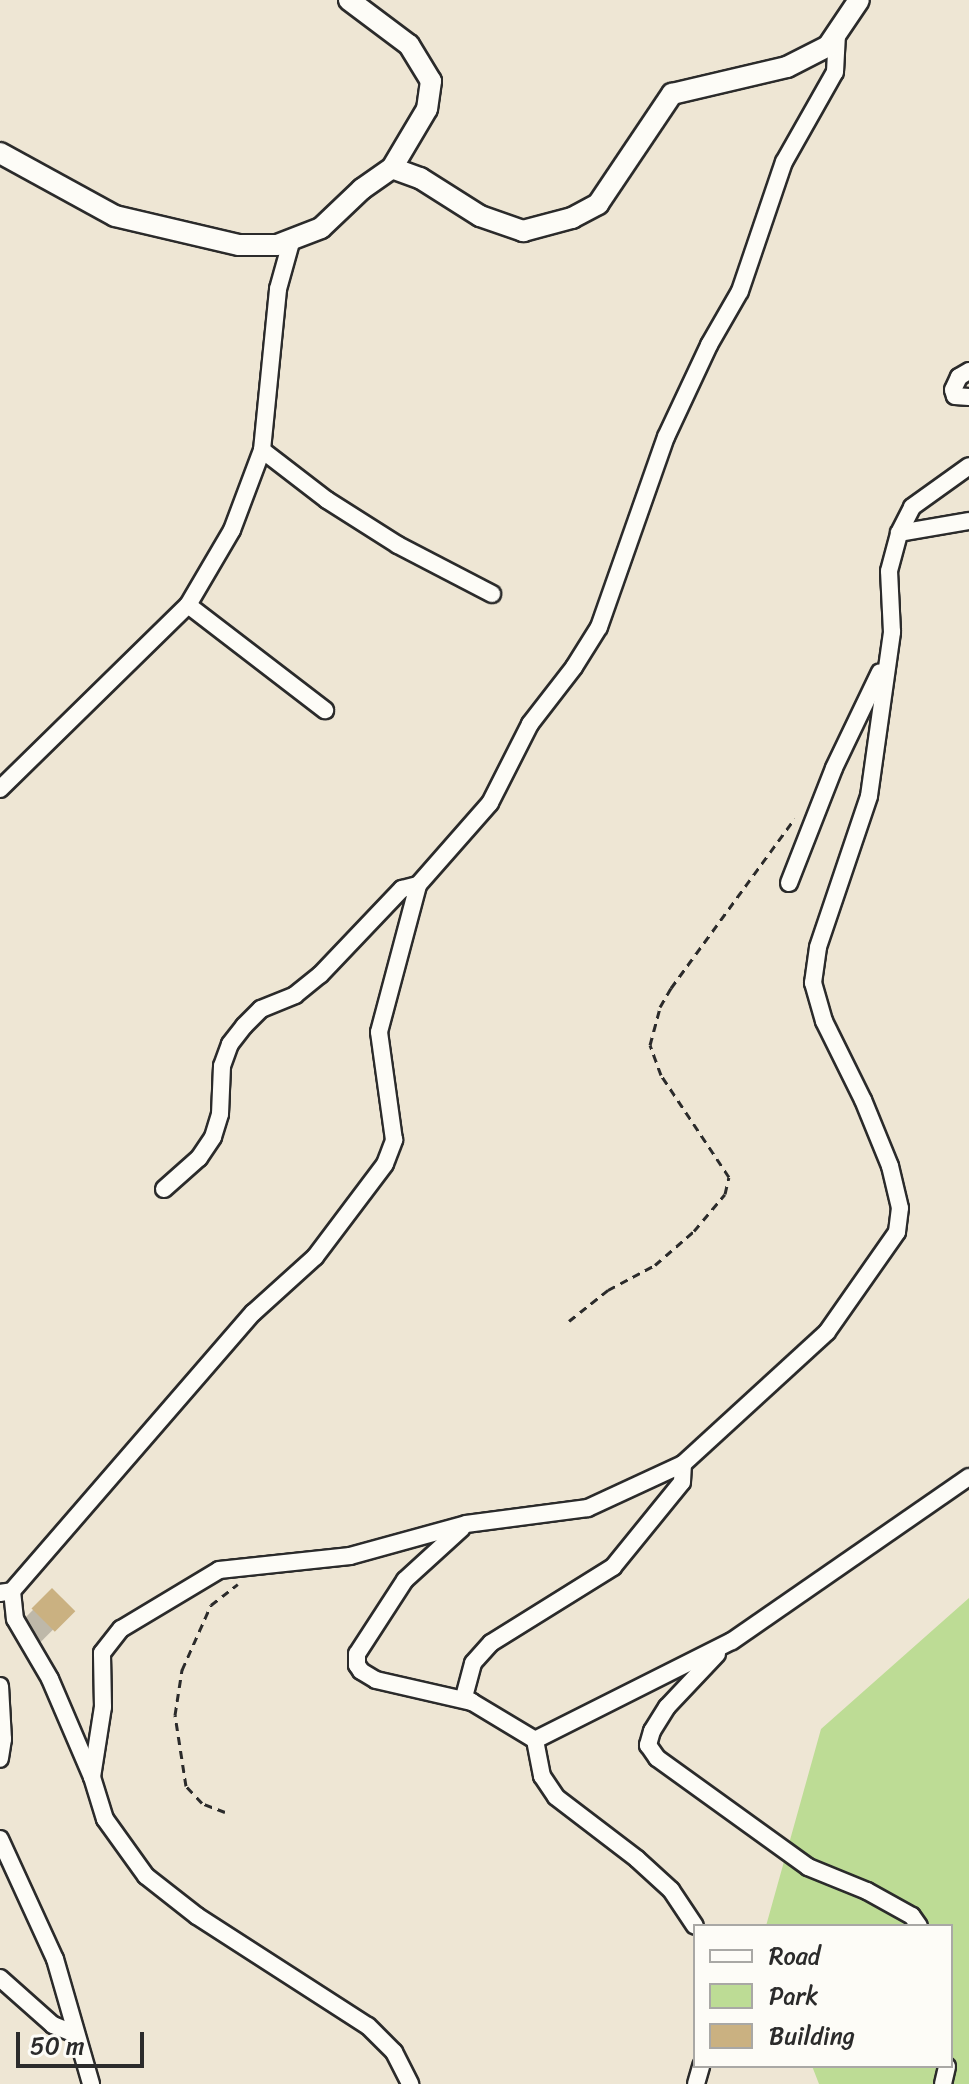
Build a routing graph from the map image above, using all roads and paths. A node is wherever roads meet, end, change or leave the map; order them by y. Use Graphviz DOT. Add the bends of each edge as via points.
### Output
graph roads {
  1 [pos="349,0"];
  2 [pos="859,0"];
  3 [pos="837,32"];
  4 [pos="0,153"];
  5 [pos="392,168"];
  6 [pos="292,239"];
  7 [pos="969,371"];
  8 [pos="969,397"];
  9 [pos="262,450"];
  10 [pos="969,466"];
  11 [pos="969,521"];
  12 [pos="899,533"];
  13 [pos="492,594"];
  14 [pos="188,605"];
  15 [pos="888,656"];
  16 [pos="325,710"];
  17 [pos="0,789"];
  18 [pos="796,818"];
  19 [pos="789,883"];
  20 [pos="418,885"];
  21 [pos="164,1189"];
  22 [pos="569,1321"];
  23 [pos="683,1464"];
  24 [pos="969,1477"];
  25 [pos="466,1524"];
  26 [pos="260,1567"];
  27 [pos="6,1592"];
  28 [pos="727,1644"];
  29 [pos="0,1686"];
  30 [pos="472,1702"];
  31 [pos="535,1740"];
  32 [pos="0,1759"];
  33 [pos="92,1777"];
  34 [pos="225,1812"];
  35 [pos="0,1839"];
  36 [pos="694,1924"];
  37 [pos="918,1924"];
  38 [pos="0,1978"];
  39 [pos="75,2034"];
  40 [pos="91,2084"];
  41 [pos="410,2084"];
  1 -- 5 [label="street" via="409,45 431,81 427,109"];
  2 -- 3 [label="street"];
  3 -- 5 [label="street" via="828,46 787,67 672,94 598,204 572,218 523,231 480,216 420,178"];
  3 -- 20 [label="street" via="835,72 784,162 740,291 666,437 599,627 530,724 490,803"];
  4 -- 6 [label="street" via="115,216 239,245 277,245"];
  5 -- 6 [label="street" via="321,228"];
  6 -- 9 [label="street" via="278,289"];
  7 -- 8 [label="street" via="953,390 955,396"];
  9 -- 13 [label="street" via="398,545"];
  9 -- 14 [label="street" via="232,530"];
  10 -- 12 [label="street" via="912,507"];
  11 -- 12 [label="street"];
  12 -- 15 [label="street" via="889,571"];
  14 -- 16 [label="street"];
  14 -- 17 [label="street"];
  15 -- 19 [label="street" via="834,768"];
  15 -- 23 [label="street" via="869,796 818,947 813,983 824,1021 890,1166 900,1208 897,1232 827,1332"];
  18 -- 22 [label="path" via="671,988 650,1045 661,1075 729,1177 725,1194 655,1265 608,1290"];
  20 -- 21 [label="street" via="402,889 320,975 295,995 261,1009 244,1026 222,1066 220,1114 213,1137 199,1158"];
  20 -- 27 [label="street" via="379,1032 394,1140 385,1164 315,1257 253,1313"];
  23 -- 25 [label="street" via="588,1508"];
  23 -- 30 [label="street" via="682,1482 613,1567 491,1643 473,1663 464,1697"];
  24 -- 28 [label="street"];
  25 -- 26 [label="street" via="350,1556"];
  25 -- 30 [label="street" via="405,1580 355,1659 361,1671 376,1680"];
  26 -- 33 [label="street" via="219,1570 121,1629 102,1653 103,1707"];
  26 -- 34 [label="path" via="211,1605 182,1670 175,1715 186,1786 202,1803"];
  27 -- 33 [label="street"];
  28 -- 31 [label="street"];
  28 -- 37 [label="street" via="667,1707 648,1745 657,1758 808,1867 867,1891"];
  29 -- 32 [label="street"];
  30 -- 31 [label="street"];
  31 -- 36 [label="street" via="542,1776 556,1797 671,1890"];
  33 -- 41 [label="street" via="105,1819 146,1876 197,1916 368,2026 394,2052"];
  35 -- 39 [label="street" via="55,1959"];
  38 -- 39 [label="street" via="53,2025"];
  39 -- 40 [label="street"];
}
